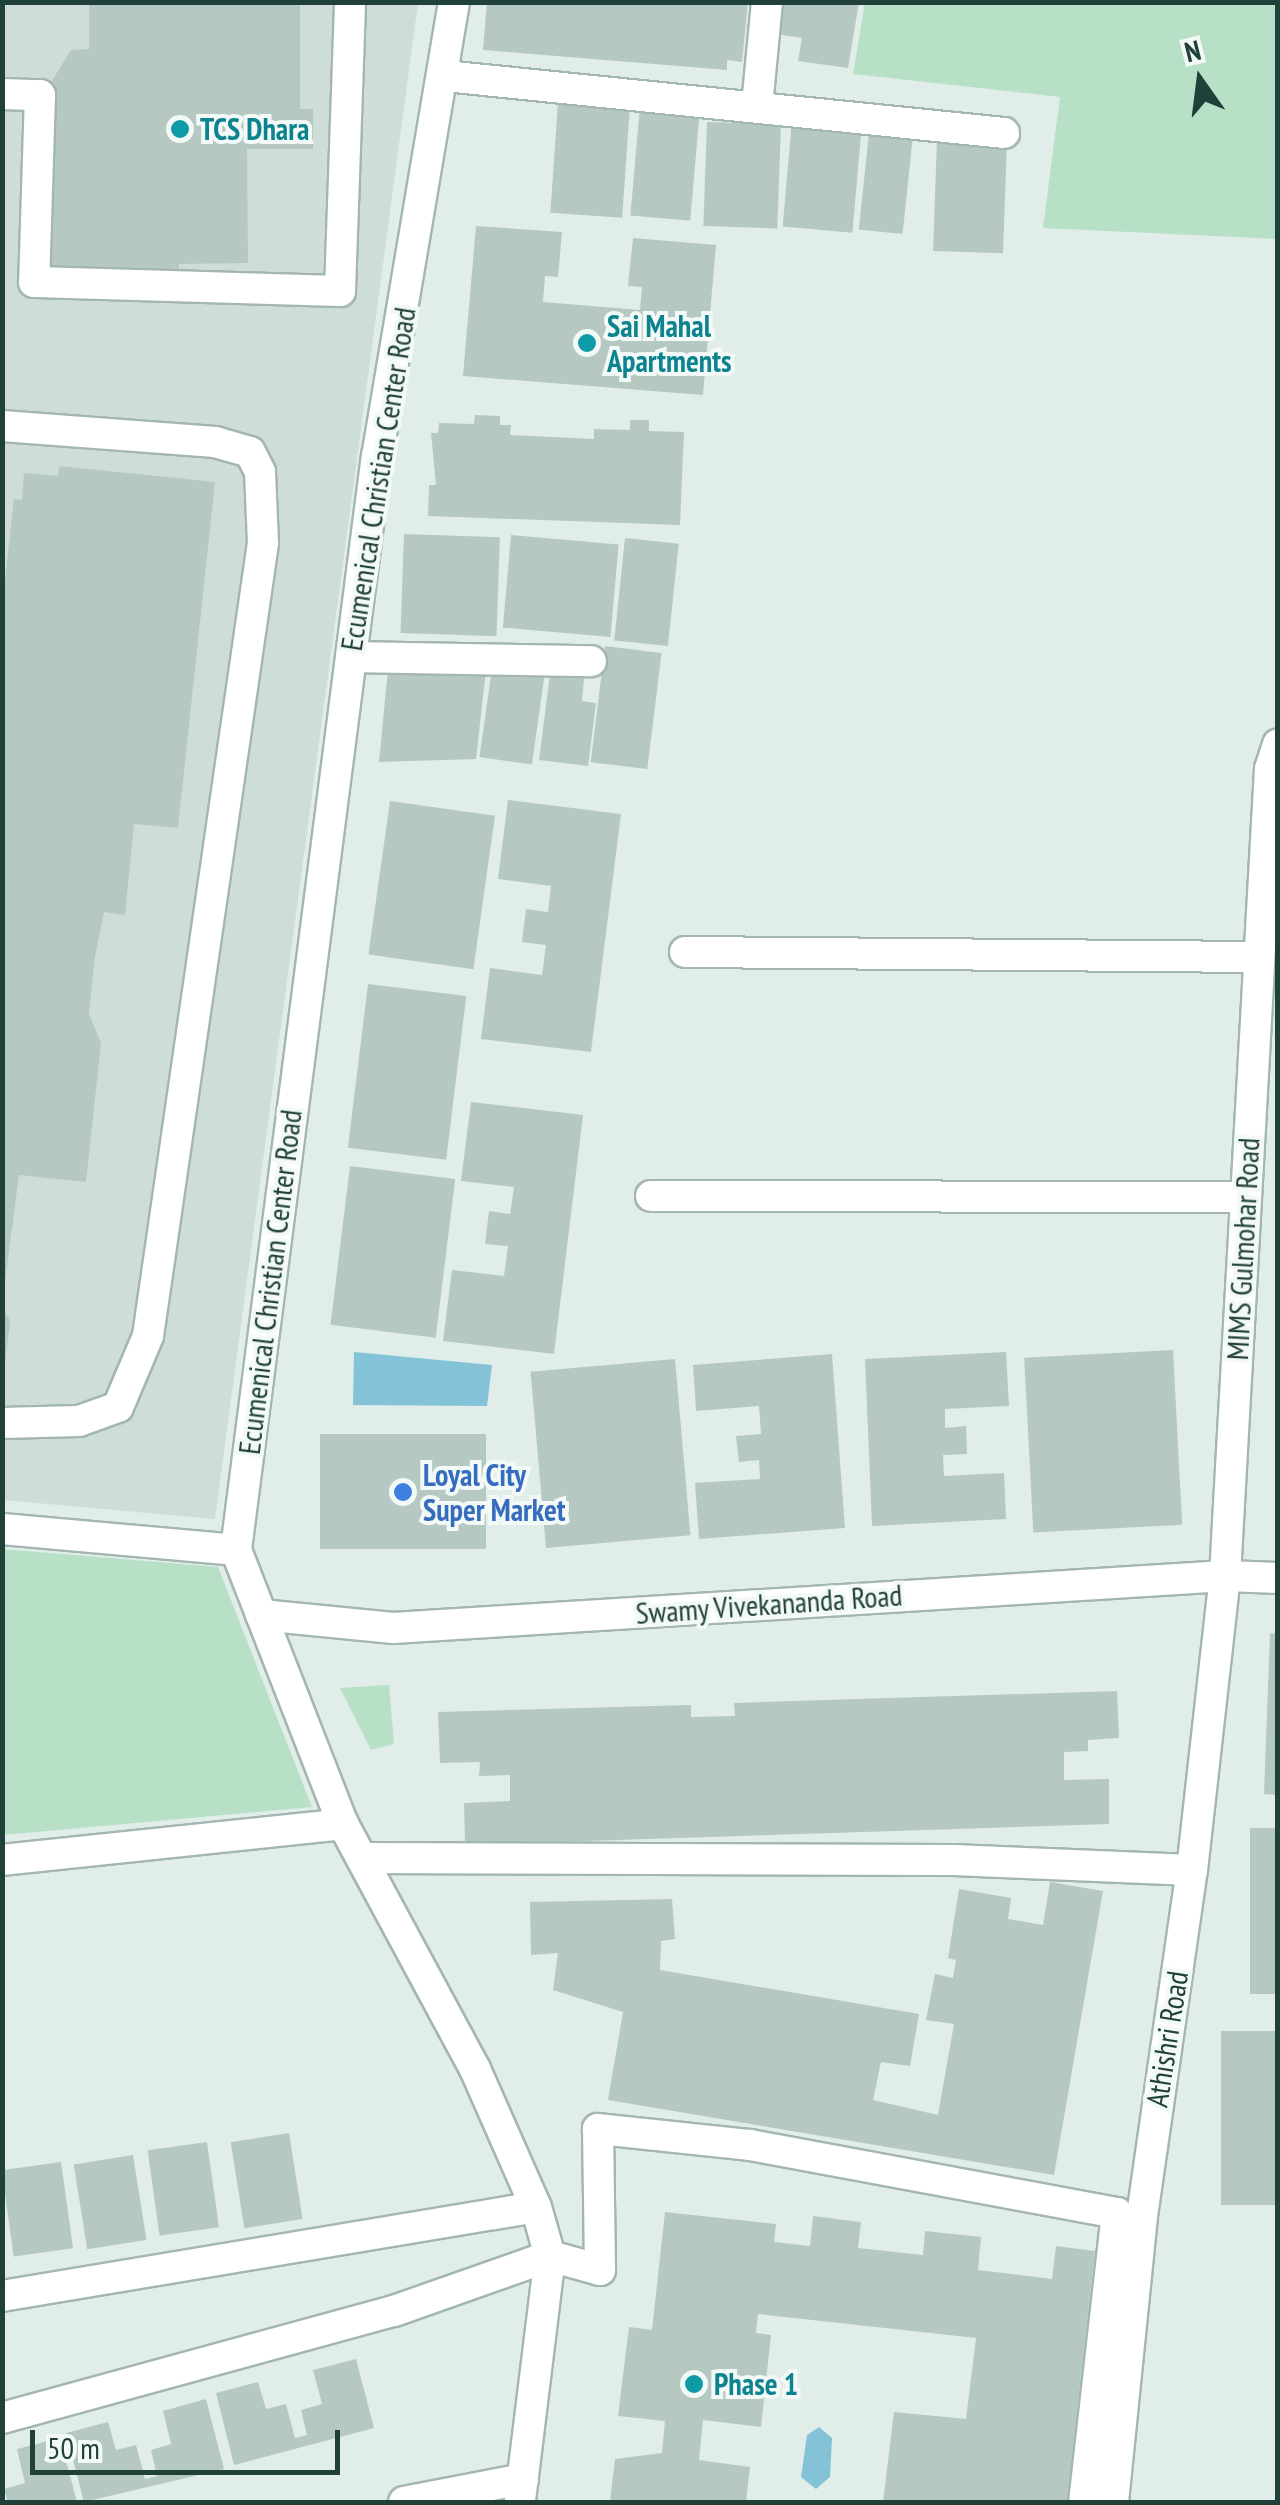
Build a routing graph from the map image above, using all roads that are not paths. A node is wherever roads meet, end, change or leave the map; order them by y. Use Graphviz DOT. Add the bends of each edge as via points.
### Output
graph roads {
  1 [pos="350,2"];
  2 [pos="454,2"];
  3 [pos="767,2"];
  4 [pos="445,76"];
  5 [pos="2,94"];
  6 [pos="757,106"];
  7 [pos="1004,133"];
  8 [pos="2,426"];
  9 [pos="352,657"];
  10 [pos="591,661"];
  11 [pos="1278,744"];
  12 [pos="1270,920"];
  13 [pos="684,952"];
  14 [pos="1259,958"];
  15 [pos="652,1196"];
  16 [pos="1246,1197"];
  17 [pos="2,1422"];
  18 [pos="2,1529"];
  19 [pos="236,1550"];
  20 [pos="1225,1576"];
  21 [pos="1278,1578"];
  22 [pos="261,1615"];
  23 [pos="343,1824"];
  24 [pos="367,1858"];
  25 [pos="2,1860"];
  26 [pos="1192,1870"];
  27 [pos="536,2206"];
  28 [pos="550,2256"];
  29 [pos="2,2296"];
  30 [pos="2,2418"];
  31 [pos="522,2491"];
  32 [pos="404,2502"];
  33 [pos="1084,2502"];
  34 [pos="1113,2502"];
  1 -- 5 [label="street" via="340,291 34,282 40,95"];
  2 -- 4 [label="street, Ecumenical Christian Center Road"];
  3 -- 6 [label="street"];
  4 -- 6 [label="street"];
  4 -- 9 [label="street, Ecumenical Christian Center Road" via="377,455"];
  6 -- 7 [label="street"];
  8 -- 17 [label="street" via="215,442 250,452 260,472 262,543 148,1336 118,1407 78,1422"];
  9 -- 10 [label="street"];
  9 -- 19 [label="street, Ecumenical Christian Center Road"];
  11 -- 12 [label="street, MIMS Gulmohar Road" via="1270,769"];
  12 -- 14 [label="street, MIMS Gulmohar Road"];
  13 -- 14 [label="street"];
  14 -- 16 [label="street, MIMS Gulmohar Road"];
  15 -- 16 [label="street"];
  16 -- 20 [label="street, MIMS Gulmohar Road"];
  18 -- 19 [label="street"];
  19 -- 22 [label="street, Ecumenical Christian Center Road"];
  20 -- 21 [label="street, Swamy Vivekananda Road"];
  20 -- 22 [label="street, Swamy Vivekananda Road" via="393,1628"];
  20 -- 26 [label="street, Athishri Road"];
  22 -- 23 [label="street, Ecumenical Christian Center Road"];
  23 -- 24 [label="street, Ecumenical Christian Center Road"];
  23 -- 25 [label="street"];
  24 -- 26 [label="street" via="953,1860"];
  24 -- 27 [label="street, Ecumenical Christian Center Road"];
  26 -- 34 [label="street, Athishri Road" via="1148,2168"];
  27 -- 28 [label="street, Ecumenical Christian Center Road"];
  27 -- 29 [label="street"];
  28 -- 30 [label="street" via="394,2311"];
  28 -- 31 [label="street, Ecumenical Christian Center Road"];
  28 -- 33 [label="street" via="600,2270 598,2129 750,2145 1116,2213"];
  31 -- 32 [label="street"];
}
